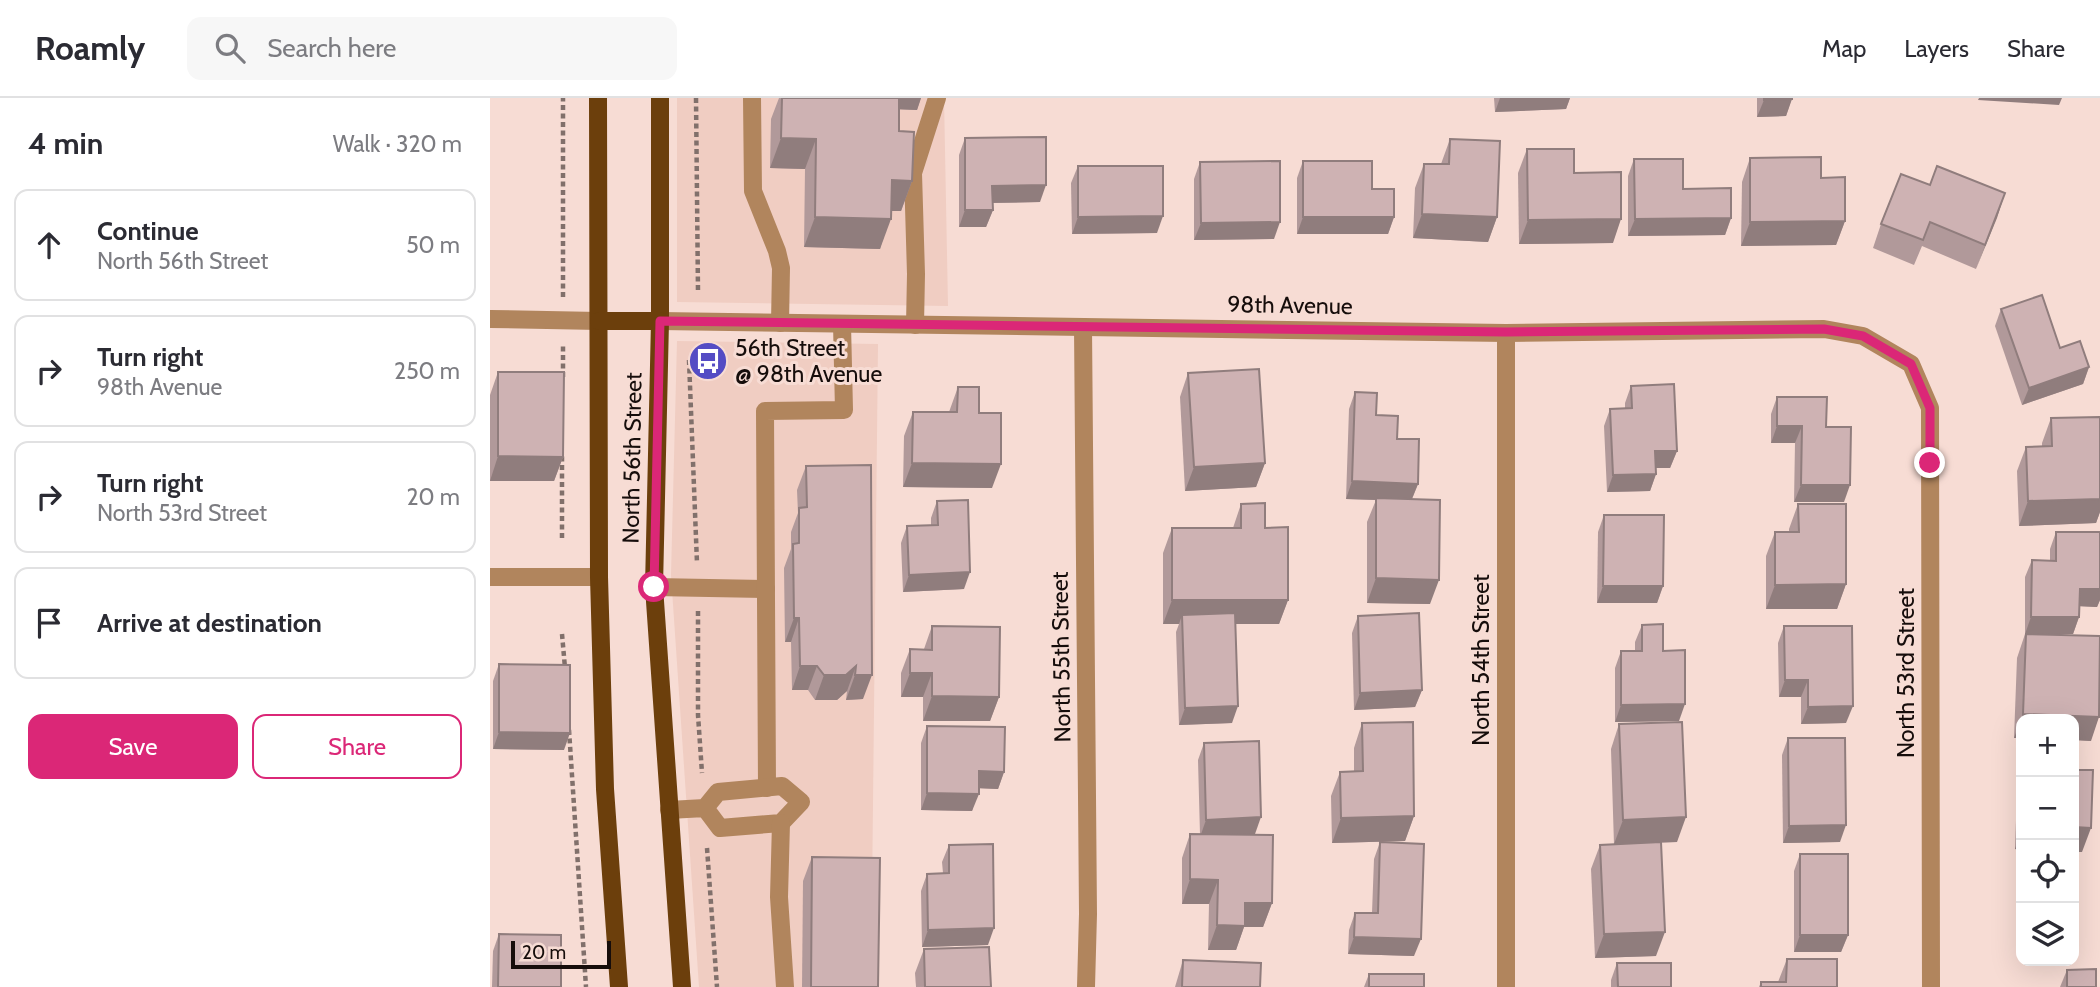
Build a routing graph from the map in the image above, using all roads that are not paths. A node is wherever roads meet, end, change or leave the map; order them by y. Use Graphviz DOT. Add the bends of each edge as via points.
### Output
graph roads {
  1 [pos="598,98"];
  2 [pos="660,98"];
  3 [pos="752,98"];
  4 [pos="937,98"];
  5 [pos="490,319"];
  6 [pos="599,321"];
  7 [pos="660,321"];
  8 [pos="780,323"];
  9 [pos="842,324"];
  10 [pos="915,325"];
  11 [pos="1083,327"];
  12 [pos="1506,332"];
  13 [pos="1911,364"];
  14 [pos="599,576"];
  15 [pos="490,577"];
  16 [pos="654,587"];
  17 [pos="766,589"];
  18 [pos="767,788"];
  19 [pos="705,808"];
  20 [pos="670,810"];
  21 [pos="781,823"];
  22 [pos="619,987"];
  23 [pos="682,987"];
  24 [pos="785,987"];
  25 [pos="1086,987"];
  26 [pos="1506,987"];
  27 [pos="1931,987"];
  1 -- 6 [label="main road, North 56th Street"];
  2 -- 7 [label="main road, North 56th Street"];
  3 -- 8 [label="street" via="753,191 781,268"];
  4 -- 10 [label="street" via="913,173"];
  5 -- 6 [label="street"];
  6 -- 7 [label="main road"];
  6 -- 14 [label="main road, North 56th Street"];
  7 -- 8 [label="street, 98th Avenue"];
  7 -- 16 [label="main road, North 56th Street"];
  8 -- 9 [label="street, 98th Avenue"];
  9 -- 10 [label="street, 98th Avenue"];
  9 -- 17 [label="street" via="844,410 765,411"];
  10 -- 11 [label="street, 98th Avenue"];
  11 -- 12 [label="street, 98th Avenue"];
  11 -- 25 [label="street, North 55th Street"];
  12 -- 13 [label="street, 98th Avenue" via="1824,329 1863,336"];
  12 -- 26 [label="street, North 54th Street"];
  13 -- 27 [label="street, North 53rd Street" via="1930,408"];
  14 -- 15 [label="street"];
  14 -- 22 [label="main road, North 56th Street" via="605,789"];
  16 -- 17 [label="street"];
  16 -- 20 [label="main road, North 56th Street"];
  17 -- 18 [label="street"];
  18 -- 19 [label="street" via="718,792"];
  18 -- 21 [label="street" via="782,786 801,802"];
  19 -- 20 [label="street"];
  19 -- 21 [label="street" via="720,828"];
  20 -- 23 [label="main road, North 56th Street"];
  21 -- 24 [label="street" via="779,897"];
}
